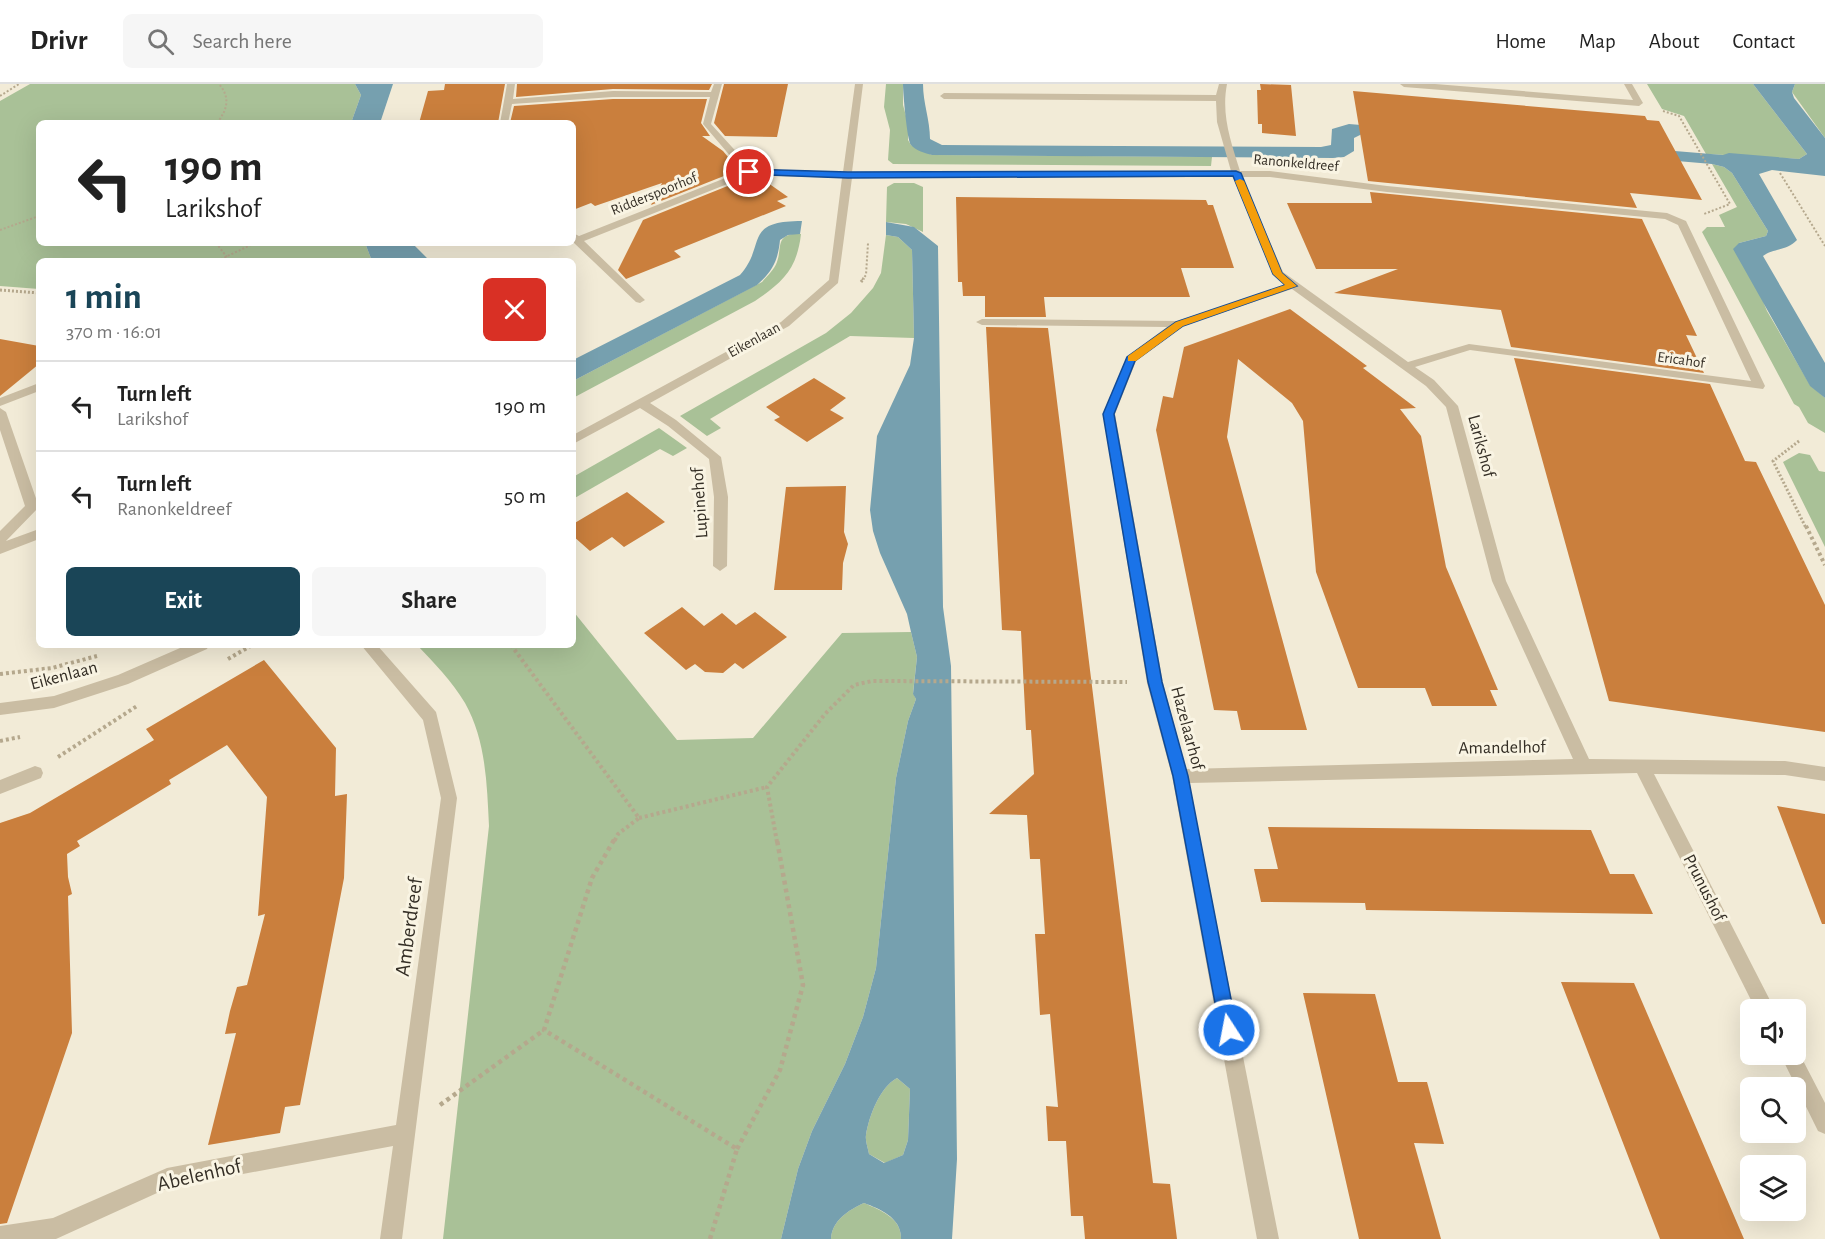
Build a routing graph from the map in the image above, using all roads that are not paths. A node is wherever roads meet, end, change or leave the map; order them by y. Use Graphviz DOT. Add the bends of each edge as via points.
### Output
graph roads {
  1 [pos="511,84"];
  2 [pos="718,84"];
  3 [pos="860,84"];
  4 [pos="1026,84"];
  5 [pos="1222,84"];
  6 [pos="1404,84"];
  7 [pos="1628,84"];
  8 [pos="1418,85"];
  9 [pos="715,95"];
  10 [pos="944,96"];
  11 [pos="1027,96"];
  12 [pos="1220,98"];
  13 [pos="507,102"];
  14 [pos="504,120"];
  15 [pos="749,172"];
  16 [pos="1236,173"];
  17 [pos="848,175"];
  18 [pos="1682,223"];
  19 [pos="576,238"];
  20 [pos="576,239"];
  21 [pos="1292,286"];
  22 [pos="640,300"];
  23 [pos="982,322"];
  24 [pos="1179,324"];
  25 [pos="1406,366"];
  26 [pos="36,388"];
  27 [pos="0,402"];
  28 [pos="641,403"];
  29 [pos="0,412"];
  30 [pos="576,438"];
  31 [pos="36,534"];
  32 [pos="1,540"];
  33 [pos="720,566"];
  34 [pos="195,648"];
  35 [pos="371,648"];
  36 [pos="0,709"];
  37 [pos="1584,766"];
  38 [pos="1642,767"];
  39 [pos="35,773"];
  40 [pos="1825,774"];
  41 [pos="1180,776"];
  42 [pos="0,787"];
  43 [pos="1760,999"];
  44 [pos="1796,1065"];
  45 [pos="1825,1124"];
  46 [pos="405,1132"];
  47 [pos="0,1237"];
  48 [pos="391,1239"];
  49 [pos="1268,1239"];
  1 -- 13 [label="street"];
  2 -- 9 [label="street"];
  3 -- 17 [label="street, Eikenlaan"];
  4 -- 11 [label="street"];
  5 -- 12 [label="street, Larikshof"];
  6 -- 8 [label="street"];
  7 -- 8 [label="street" via="1639,103"];
  9 -- 13 [label="street" via="614,94"];
  9 -- 15 [label="street" via="707,124"];
  10 -- 11 [label="street"];
  11 -- 12 [label="street"];
  12 -- 16 [label="street, Larikshof" via="1221,122"];
  13 -- 14 [label="street"];
  15 -- 17 [label="street, Ridderspoorhof"];
  15 -- 19 [label="street, Ridderspoorhof"];
  16 -- 17 [label="street, Ranonkeldreef"];
  16 -- 18 [label="street, Ranonkeldreef" via="1667,216"];
  16 -- 21 [label="street, Larikshof" via="1278,274"];
  17 -- 28 [label="street, Eikenlaan" via="834,281 785,324"];
  18 -- 25 [label="street, Ericahof" via="1759,386 1469,346"];
  20 -- 22 [label="street, Ridderspoorhof"];
  21 -- 24 [label="street, Hazelaarhof"];
  21 -- 25 [label="street, Larikshof"];
  23 -- 24 [label="street, Hazelaarhof"];
  24 -- 41 [label="street, Hazelaarhof" via="1131,359 1109,414 1155,682"];
  25 -- 37 [label="street, Larikshof" via="1452,406 1499,581"];
  26 -- 27 [label="street"];
  28 -- 30 [label="street, Eikenlaan"];
  28 -- 33 [label="street, Lupinehof" via="715,457 721,497"];
  29 -- 32 [label="street" via="32,507"];
  31 -- 32 [label="street"];
  34 -- 36 [label="street, Eikenlaan" via="123,680 54,702"];
  35 -- 46 [label="street, Amberdreef" via="430,717 449,798"];
  37 -- 38 [label="street, Amandelhof"];
  37 -- 41 [label="street, Amandelhof"];
  38 -- 40 [label="street, Amandelhof" via="1785,768"];
  38 -- 43 [label="street, Prunushof"];
  39 -- 42 [label="street"];
  41 -- 49 [label="street, Hazelaarhof"];
  44 -- 45 [label="street"];
  46 -- 47 [label="street, Abelenhof" via="167,1178 54,1228"];
  46 -- 48 [label="street, Amberdreef"];
}
